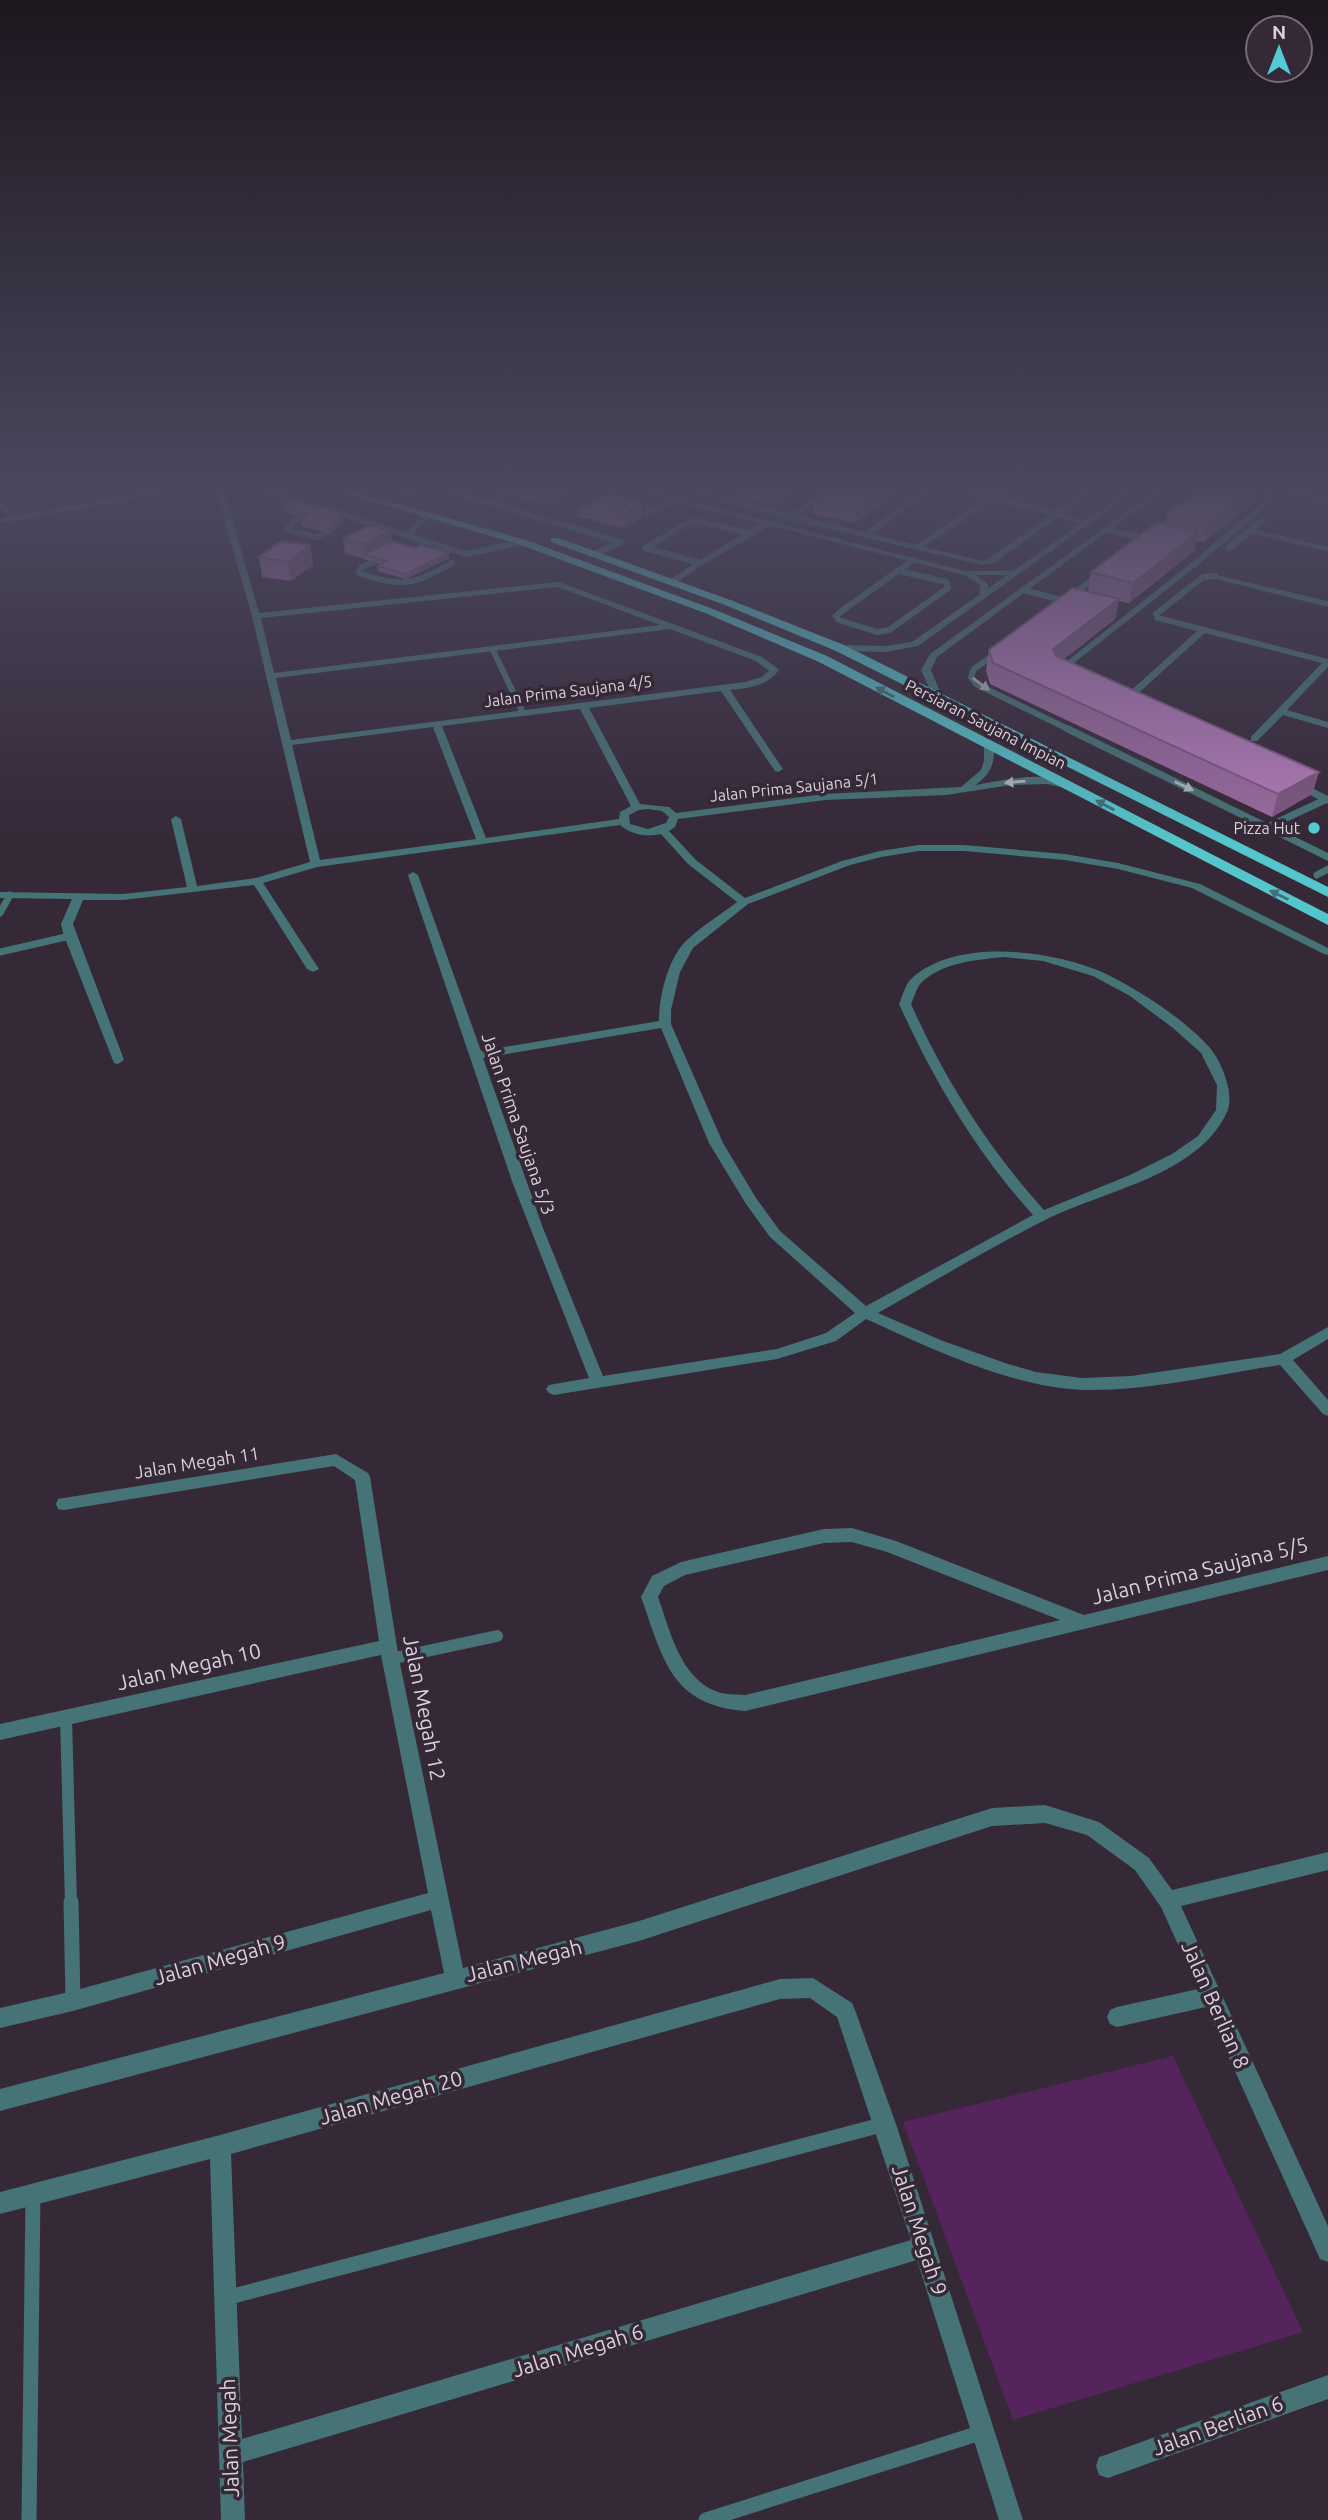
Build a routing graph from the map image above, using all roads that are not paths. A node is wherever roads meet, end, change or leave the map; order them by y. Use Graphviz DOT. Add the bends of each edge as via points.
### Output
graph roads {
  1 [pos="254,609"];
  2 [pos="324,609"];
  3 [pos="627,609"];
  4 [pos="702,609"];
  5 [pos="740,609"];
  6 [pos="845,609"];
  7 [pos="919,609"];
  8 [pos="965,609"];
  9 [pos="998,609"];
  10 [pos="1138,609"];
  11 [pos="1163,609"];
  12 [pos="1115,614"];
  13 [pos="256,616"];
  14 [pos="1128,617"];
  15 [pos="1158,618"];
  16 [pos="673,626"];
  17 [pos="1203,630"];
  18 [pos="1004,646"];
  19 [pos="840,648"];
  20 [pos="493,650"];
  21 [pos="1328,662"];
  22 [pos="269,676"];
  23 [pos="1070,677"];
  24 [pos="724,688"];
  25 [pos="936,694"];
  26 [pos="1124,702"];
  27 [pos="583,705"];
  28 [pos="1139,707"];
  29 [pos="1281,711"];
  30 [pos="523,713"];
  31 [pos="436,724"];
  32 [pos="1076,724"];
  33 [pos="1328,725"];
  34 [pos="1067,729"];
  35 [pos="1254,739"];
  36 [pos="286,743"];
  37 [pos="989,746"];
  38 [pos="778,769"];
  39 [pos="1292,782"];
  40 [pos="1069,786"];
  41 [pos="960,789"];
  42 [pos="1327,799"];
  43 [pos="637,807"];
  44 [pos="674,816"];
  45 [pos="176,818"];
  46 [pos="622,822"];
  47 [pos="1267,827"];
  48 [pos="663,830"];
  49 [pos="1201,831"];
  50 [pos="482,841"];
  51 [pos="1328,857"];
  52 [pos="316,864"];
  53 [pos="413,875"];
  54 [pos="1325,875"];
  55 [pos="257,881"];
  56 [pos="193,890"];
  57 [pos="1328,893"];
  58 [pos="5,895"];
  59 [pos="79,896"];
  60 [pos="744,902"];
  61 [pos="0,913"];
  62 [pos="1328,920"];
  63 [pos="70,936"];
  64 [pos="0,952"];
  65 [pos="1328,952"];
  66 [pos="313,968"];
  67 [pos="665,1024"];
  68 [pos="476,1055"];
  69 [pos="118,1060"];
  70 [pos="1042,1216"];
  71 [pos="865,1313"];
  72 [pos="1328,1332"];
  73 [pos="1283,1359"];
  74 [pos="598,1381"];
  75 [pos="554,1389"];
  76 [pos="1328,1410"];
  77 [pos="336,1460"];
  78 [pos="64,1504"];
  79 [pos="1328,1563"];
  80 [pos="1083,1622"];
  81 [pos="497,1636"];
  82 [pos="389,1653"];
  83 [pos="66,1717"];
  84 [pos="0,1732"];
  85 [pos="1045,1814"];
  86 [pos="1328,1861"];
  87 [pos="439,1899"];
  88 [pos="1168,1900"];
  89 [pos="455,1978"];
  90 [pos="780,1989"];
  91 [pos="1211,1996"];
  92 [pos="73,2001"];
  93 [pos="1116,2017"];
  94 [pos="0,2018"];
  95 [pos="0,2100"];
  96 [pos="885,2124"];
  97 [pos="220,2146"];
  98 [pos="33,2193"];
  99 [pos="0,2203"];
  100 [pos="925,2248"];
  101 [pos="1328,2251"];
  102 [pos="226,2298"];
  103 [pos="1328,2387"];
  104 [pos="983,2432"];
  105 [pos="231,2454"];
  106 [pos="1108,2466"];
  107 [pos="29,2520"];
  108 [pos="233,2520"];
  109 [pos="706,2520"];
  110 [pos="1012,2520"];
  1 -- 13 [label="street"];
  2 -- 13 [label="street, Jalan Prima Saujana 4/5"];
  3 -- 16 [label="street, Jalan Prima Saujana 4/5"];
  37 -- 4 [label="highway, Persiaran Saujana Impian, one-way" via="823,659"];
  5 -- 19 [label="highway, Persiaran Saujana Impian"];
  6 -- 7 [label="lane" via="836,616 839,621 877,632 888,630"];
  8 -- 19 [label="street" via="915,644"];
  9 -- 25 [label="street" via="928,662 926,670"];
  10 -- 14 [label="lane"];
  11 -- 15 [label="lane" via="1156,614"];
  12 -- 14 [label="lane"];
  13 -- 22 [label="street"];
  14 -- 23 [label="lane" via="1068,664"];
  15 -- 17 [label="street"];
  16 -- 20 [label="street"];
  16 -- 24 [label="street, Jalan Prima Saujana 4/5" via="759,659 774,670 768,679"];
  17 -- 21 [label="street"];
  17 -- 28 [label="street" via="1129,697"];
  18 -- 34 [label="lane, one-way" via="974,669 971,677 976,684"];
  19 -- 25 [label="highway, Persiaran Saujana Impian"];
  20 -- 22 [label="street"];
  20 -- 30 [label="lane"];
  21 -- 29 [label="street"];
  22 -- 36 [label="street"];
  24 -- 27 [label="street, Jalan Prima Saujana 4/5"];
  24 -- 38 [label="street"];
  25 -- 49 [label="highway, Persiaran Saujana Impian"];
  26 -- 28 [label="lane"];
  27 -- 30 [label="street, Jalan Prima Saujana 4/5"];
  27 -- 43 [label="street"];
  29 -- 33 [label="street"];
  29 -- 35 [label="street"];
  30 -- 31 [label="street, Jalan Prima Saujana 4/5"];
  31 -- 36 [label="street, Jalan Prima Saujana 4/5"];
  31 -- 50 [label="street"];
  32 -- 34 [label="lane"];
  34 -- 47 [label="lane, one-way"];
  36 -- 52 [label="street"];
  37 -- 40 [label="highway, Persiaran Saujana Impian"];
  37 -- 41 [label="street" via="984,773"];
  39 -- 42 [label="lane"];
  40 -- 41 [label="street, Jalan Prima Saujana 5/1, one-way" via="1029,781"];
  62 -- 40 [label="highway, Persiaran Saujana Impian, one-way"];
  41 -- 44 [label="street, Jalan Prima Saujana 5/1" via="805,798"];
  42 -- 47 [label="lane"];
  43 -- 44 [label="street" via="657,807"];
  43 -- 46 [label="street" via="624,814"];
  44 -- 48 [label="street"];
  45 -- 56 [label="street"];
  46 -- 48 [label="street" via="638,831"];
  46 -- 50 [label="street"];
  47 -- 51 [label="lane"];
  48 -- 60 [label="street" via="692,862"];
  49 -- 54 [label="highway" via="1244,841"];
  49 -- 57 [label="highway, Persiaran Saujana Impian"];
  50 -- 52 [label="street"];
  52 -- 55 [label="street"];
  53 -- 68 [label="street, Jalan Prima Saujana 5/3"];
  55 -- 56 [label="street"];
  55 -- 66 [label="street"];
  56 -- 59 [label="street"];
  58 -- 59 [label="street"];
  58 -- 61 [label="lane"];
  59 -- 63 [label="street" via="67,924"];
  60 -- 65 [label="street" via="880,854 919,848 1015,851 1118,866 1196,886"];
  60 -- 67 [label="street" via="688,946 674,972"];
  63 -- 64 [label="lane"];
  63 -- 69 [label="street"];
  67 -- 68 [label="street"];
  67 -- 71 [label="street" via="716,1143 751,1201 775,1234"];
  68 -- 74 [label="street, Jalan Prima Saujana 5/3" via="536,1229"];
  70 -- 70 [label="street" via="1135,1178 1203,1139 1222,1110 1223,1085 1206,1051 1187,1034 1134,994 1097,974 1044,958 1004,954 940,966 914,983 905,1004 924,1049 979,1140"];
  70 -- 71 [label="street"];
  71 -- 73 [label="street" via="1003,1368 1082,1384 1131,1382"];
  71 -- 74 [label="street" via="831,1337 777,1354"];
  72 -- 73 [label="street"];
  73 -- 76 [label="street"];
  74 -- 75 [label="street"];
  77 -- 78 [label="street, Jalan Megah 11"];
  77 -- 82 [label="street, Jalan Megah 12" via="362,1477"];
  79 -- 80 [label="street, Jalan Prima Saujana 5/5"];
  80 -- 80 [label="street, Jalan Prima Saujana 5/5" via="745,1703 712,1698 688,1682 674,1662 649,1597 658,1581 681,1570 824,1536 852,1535"];
  81 -- 82 [label="lane"];
  82 -- 83 [label="street, Jalan Megah 10"];
  82 -- 87 [label="street, Jalan Megah 12"];
  83 -- 84 [label="street, Jalan Megah 10"];
  83 -- 92 [label="lane"];
  85 -- 88 [label="street, Jalan Berlian 8" via="1092,1828 1143,1864"];
  85 -- 89 [label="street, Jalan Megah" via="992,1817 639,1931"];
  86 -- 88 [label="street"];
  87 -- 89 [label="street, Jalan Megah 12"];
  87 -- 92 [label="street, Jalan Megah 9"];
  88 -- 91 [label="street, Jalan Berlian 8"];
  89 -- 95 [label="street, Jalan Megah"];
  90 -- 96 [label="street, Jalan Megah 9" via="813,1988 845,2010"];
  90 -- 97 [label="street, Jalan Megah 20"];
  91 -- 93 [label="street"];
  91 -- 101 [label="street, Jalan Berlian 8"];
  92 -- 94 [label="street, Jalan Megah 9"];
  96 -- 100 [label="street, Jalan Megah 9"];
  96 -- 102 [label="lane"];
  97 -- 98 [label="street, Jalan Megah 20"];
  97 -- 102 [label="street, Jalan Megah"];
  98 -- 99 [label="street, Jalan Megah 20"];
  98 -- 107 [label="lane"];
  100 -- 104 [label="street, Jalan Megah 9"];
  100 -- 105 [label="street, Jalan Megah 6"];
  102 -- 105 [label="street, Jalan Megah"];
  103 -- 106 [label="street, Jalan Berlian 6"];
  104 -- 109 [label="lane"];
  104 -- 110 [label="street, Jalan Megah 9"];
  105 -- 108 [label="street, Jalan Megah"];
}
